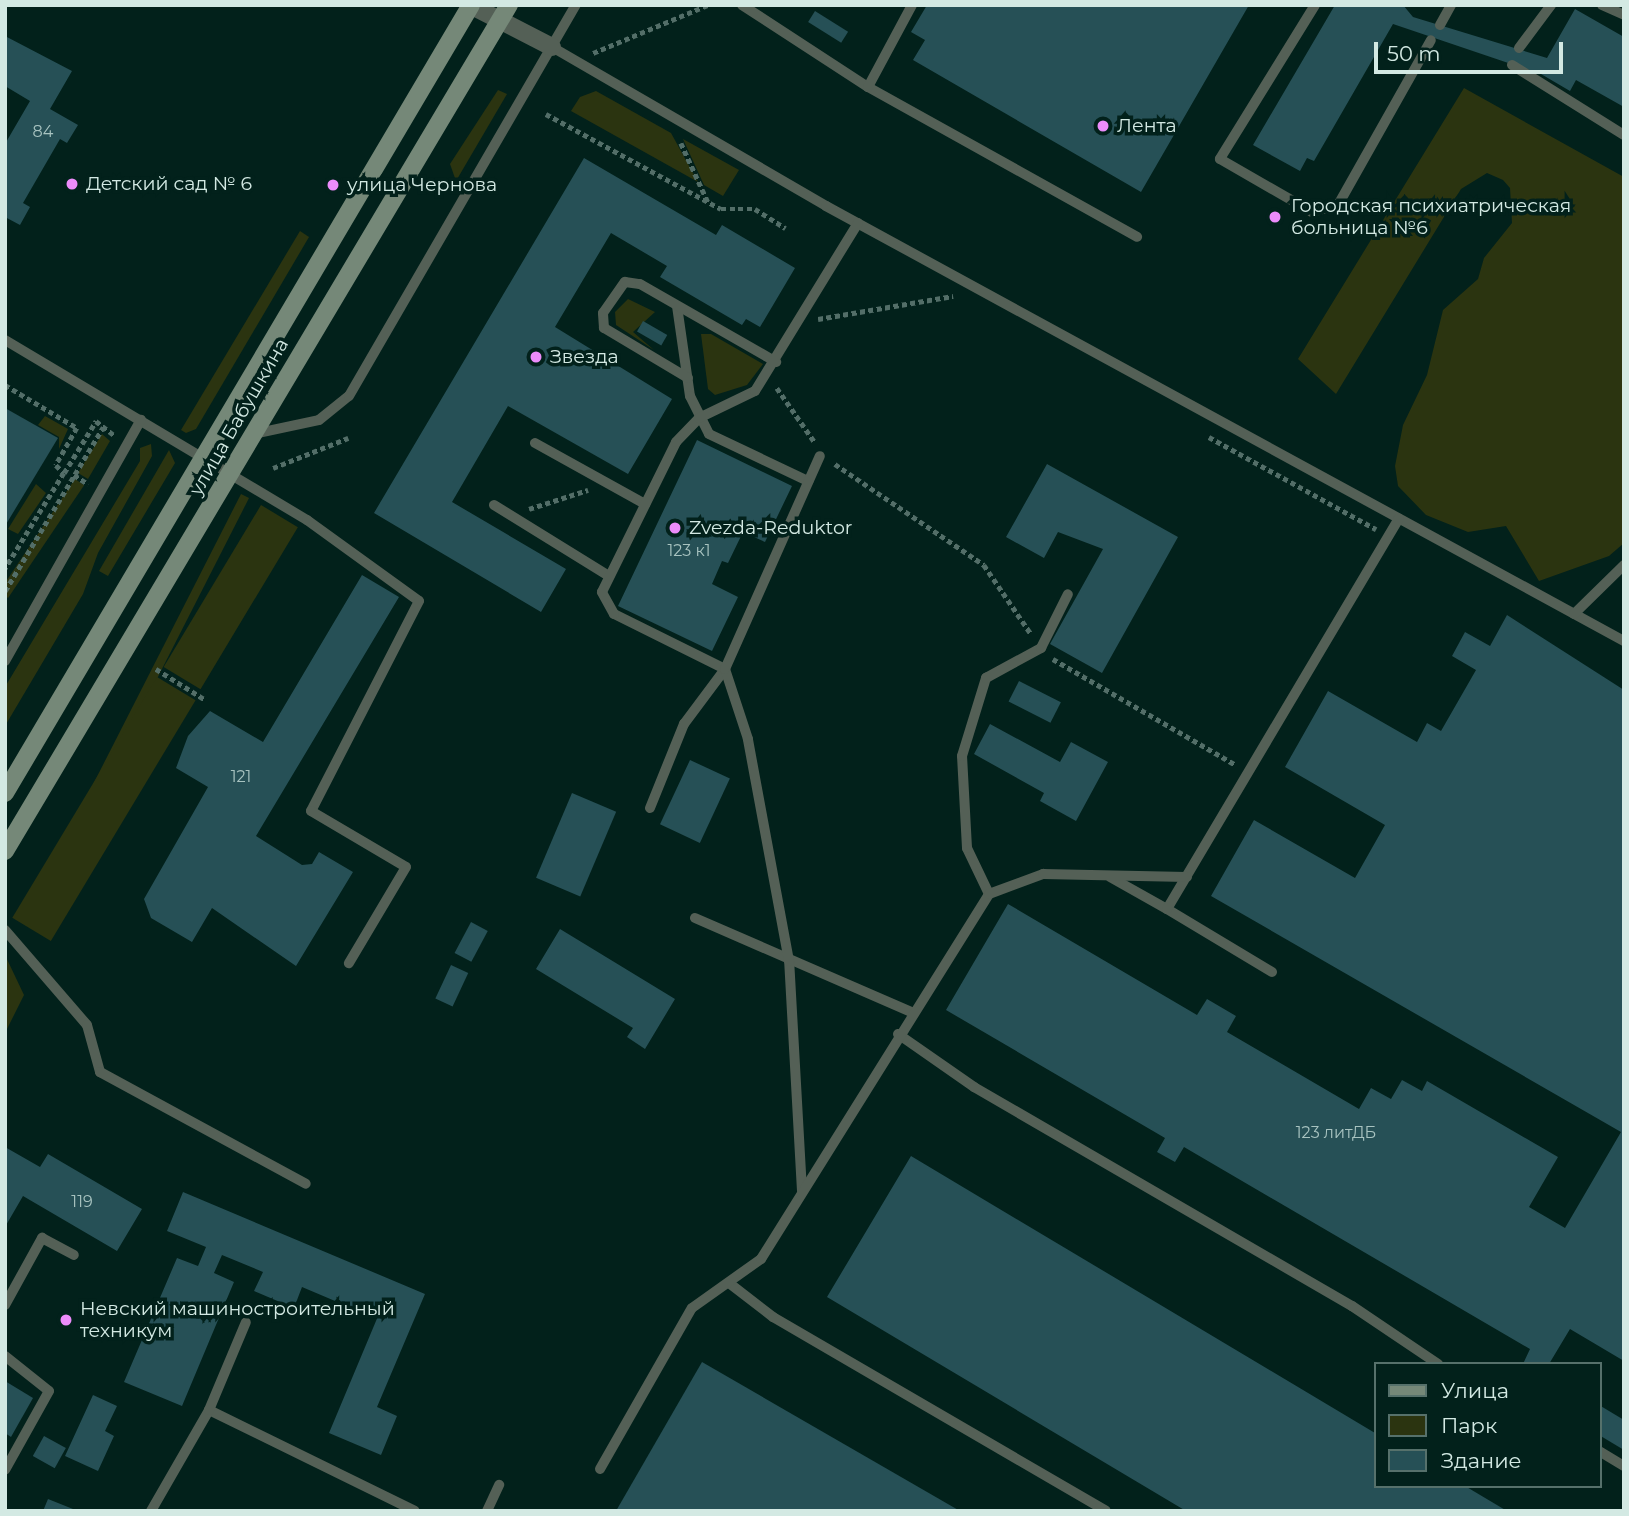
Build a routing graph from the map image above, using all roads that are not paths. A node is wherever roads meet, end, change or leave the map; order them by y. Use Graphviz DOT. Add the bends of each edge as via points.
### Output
graph roads {
  1 [pos="471,5"];
  2 [pos="576,5"];
  3 [pos="742,5"];
  4 [pos="912,5"];
  5 [pos="1315,5"];
  6 [pos="1451,5"];
  7 [pos="1551,5"];
  8 [pos="1602,5"];
  9 [pos="505,12"];
  10 [pos="1624,15"];
  11 [pos="1440,25"];
  12 [pos="1431,40"];
  13 [pos="552,47"];
  14 [pos="1519,48"];
  15 [pos="1512,65"];
  16 [pos="868,87"];
  17 [pos="1624,135"];
  18 [pos="858,223"];
  19 [pos="1138,237"];
  20 [pos="677,306"];
  21 [pos="5,340"];
  22 [pos="776,362"];
  23 [pos="688,378"];
  24 [pos="699,418"];
  25 [pos="141,420"];
  26 [pos="252,434"];
  27 [pos="535,443"];
  28 [pos="820,456"];
  29 [pos="204,459"];
  30 [pos="230,474"];
  31 [pos="808,481"];
  32 [pos="645,504"];
  33 [pos="494,505"];
  34 [pos="1399,519"];
  35 [pos="1624,565"];
  36 [pos="609,576"];
  37 [pos="1068,594"];
  38 [pos="1574,614"];
  39 [pos="1624,641"];
  40 [pos="5,661"];
  41 [pos="725,669"];
  42 [pos="5,793"];
  43 [pos="650,808"];
  44 [pos="5,851"];
  45 [pos="1108,875"];
  46 [pos="1187,877"];
  47 [pos="989,894"];
  48 [pos="1167,909"];
  49 [pos="695,918"];
  50 [pos="5,929"];
  51 [pos="789,961"];
  52 [pos="349,963"];
  53 [pos="1272,972"];
  54 [pos="913,1013"];
  55 [pos="898,1034"];
  56 [pos="306,1184"];
  57 [pos="802,1191"];
  58 [pos="74,1255"];
  59 [pos="729,1283"];
  60 [pos="5,1306"];
  61 [pos="246,1322"];
  62 [pos="5,1356"];
  63 [pos="1435,1362"];
  64 [pos="209,1410"];
  65 [pos="1601,1452"];
  66 [pos="1624,1466"];
  67 [pos="600,1469"];
  68 [pos="5,1470"];
  69 [pos="499,1485"];
  70 [pos="402,1508"];
  71 [pos="151,1511"];
  72 [pos="415,1511"];
  73 [pos="487,1511"];
  74 [pos="1105,1511"];
  1 -- 9 [label="street"];
  1 -- 29 [label="main road, улица Бабушкина"];
  2 -- 13 [label="lane"];
  3 -- 16 [label="lane"];
  4 -- 16 [label="lane"];
  5 -- 12 [label="lane" via="1220,159 1312,212 1338,205"];
  6 -- 11 [label="lane"];
  7 -- 14 [label="lane"];
  8 -- 10 [label="lane"];
  9 -- 13 [label="street"];
  9 -- 26 [label="main road, улица Бабушкина"];
  13 -- 18 [label="lane"];
  13 -- 26 [label="lane" via="349,396 319,420"];
  15 -- 17 [label="lane"];
  16 -- 19 [label="lane"];
  18 -- 22 [label="lane"];
  18 -- 34 [label="lane"];
  20 -- 22 [label="lane"];
  20 -- 23 [label="lane"];
  20 -- 23 [label="lane" via="625,282 602,321 609,334"];
  21 -- 25 [label="lane"];
  22 -- 24 [label="lane" via="741,401"];
  23 -- 24 [label="lane"];
  24 -- 31 [label="lane" via="723,443"];
  24 -- 32 [label="lane" via="676,442"];
  25 -- 29 [label="lane"];
  25 -- 40 [label="lane"];
  26 -- 30 [label="main road, улица Бабушкина"];
  27 -- 32 [label="lane"];
  28 -- 31 [label="lane"];
  29 -- 30 [label="lane"];
  29 -- 42 [label="main road, улица Бабушкина"];
  30 -- 44 [label="main road, улица Бабушкина"];
  30 -- 52 [label="lane" via="419,601 311,811 405,867"];
  31 -- 41 [label="lane"];
  32 -- 36 [label="lane"];
  33 -- 36 [label="lane"];
  34 -- 38 [label="lane"];
  34 -- 46 [label="lane"];
  35 -- 38 [label="lane"];
  36 -- 41 [label="lane" via="602,592 614,614"];
  37 -- 47 [label="lane" via="1041,648 986,678 962,756 967,848"];
  38 -- 39 [label="lane"];
  41 -- 43 [label="lane" via="684,724"];
  41 -- 51 [label="lane" via="748,739"];
  45 -- 46 [label="lane"];
  45 -- 47 [label="lane" via="1043,874"];
  45 -- 48 [label="lane"];
  46 -- 48 [label="lane"];
  47 -- 54 [label="lane"];
  48 -- 53 [label="lane"];
  49 -- 51 [label="lane"];
  50 -- 56 [label="lane" via="87,1025 100,1072"];
  51 -- 54 [label="lane"];
  51 -- 57 [label="lane"];
  54 -- 55 [label="lane"];
  55 -- 57 [label="lane"];
  55 -- 63 [label="lane" via="974,1087 1352,1306"];
  57 -- 59 [label="lane" via="761,1259"];
  58 -- 60 [label="lane" via="42,1238"];
  59 -- 67 [label="lane" via="692,1308"];
  59 -- 74 [label="lane" via="773,1317"];
  61 -- 64 [label="lane"];
  62 -- 68 [label="lane" via="49,1391"];
  64 -- 70 [label="lane"];
  64 -- 71 [label="lane"];
  65 -- 66 [label="lane"];
  69 -- 73 [label="lane"];
  70 -- 72 [label="lane"];
}
